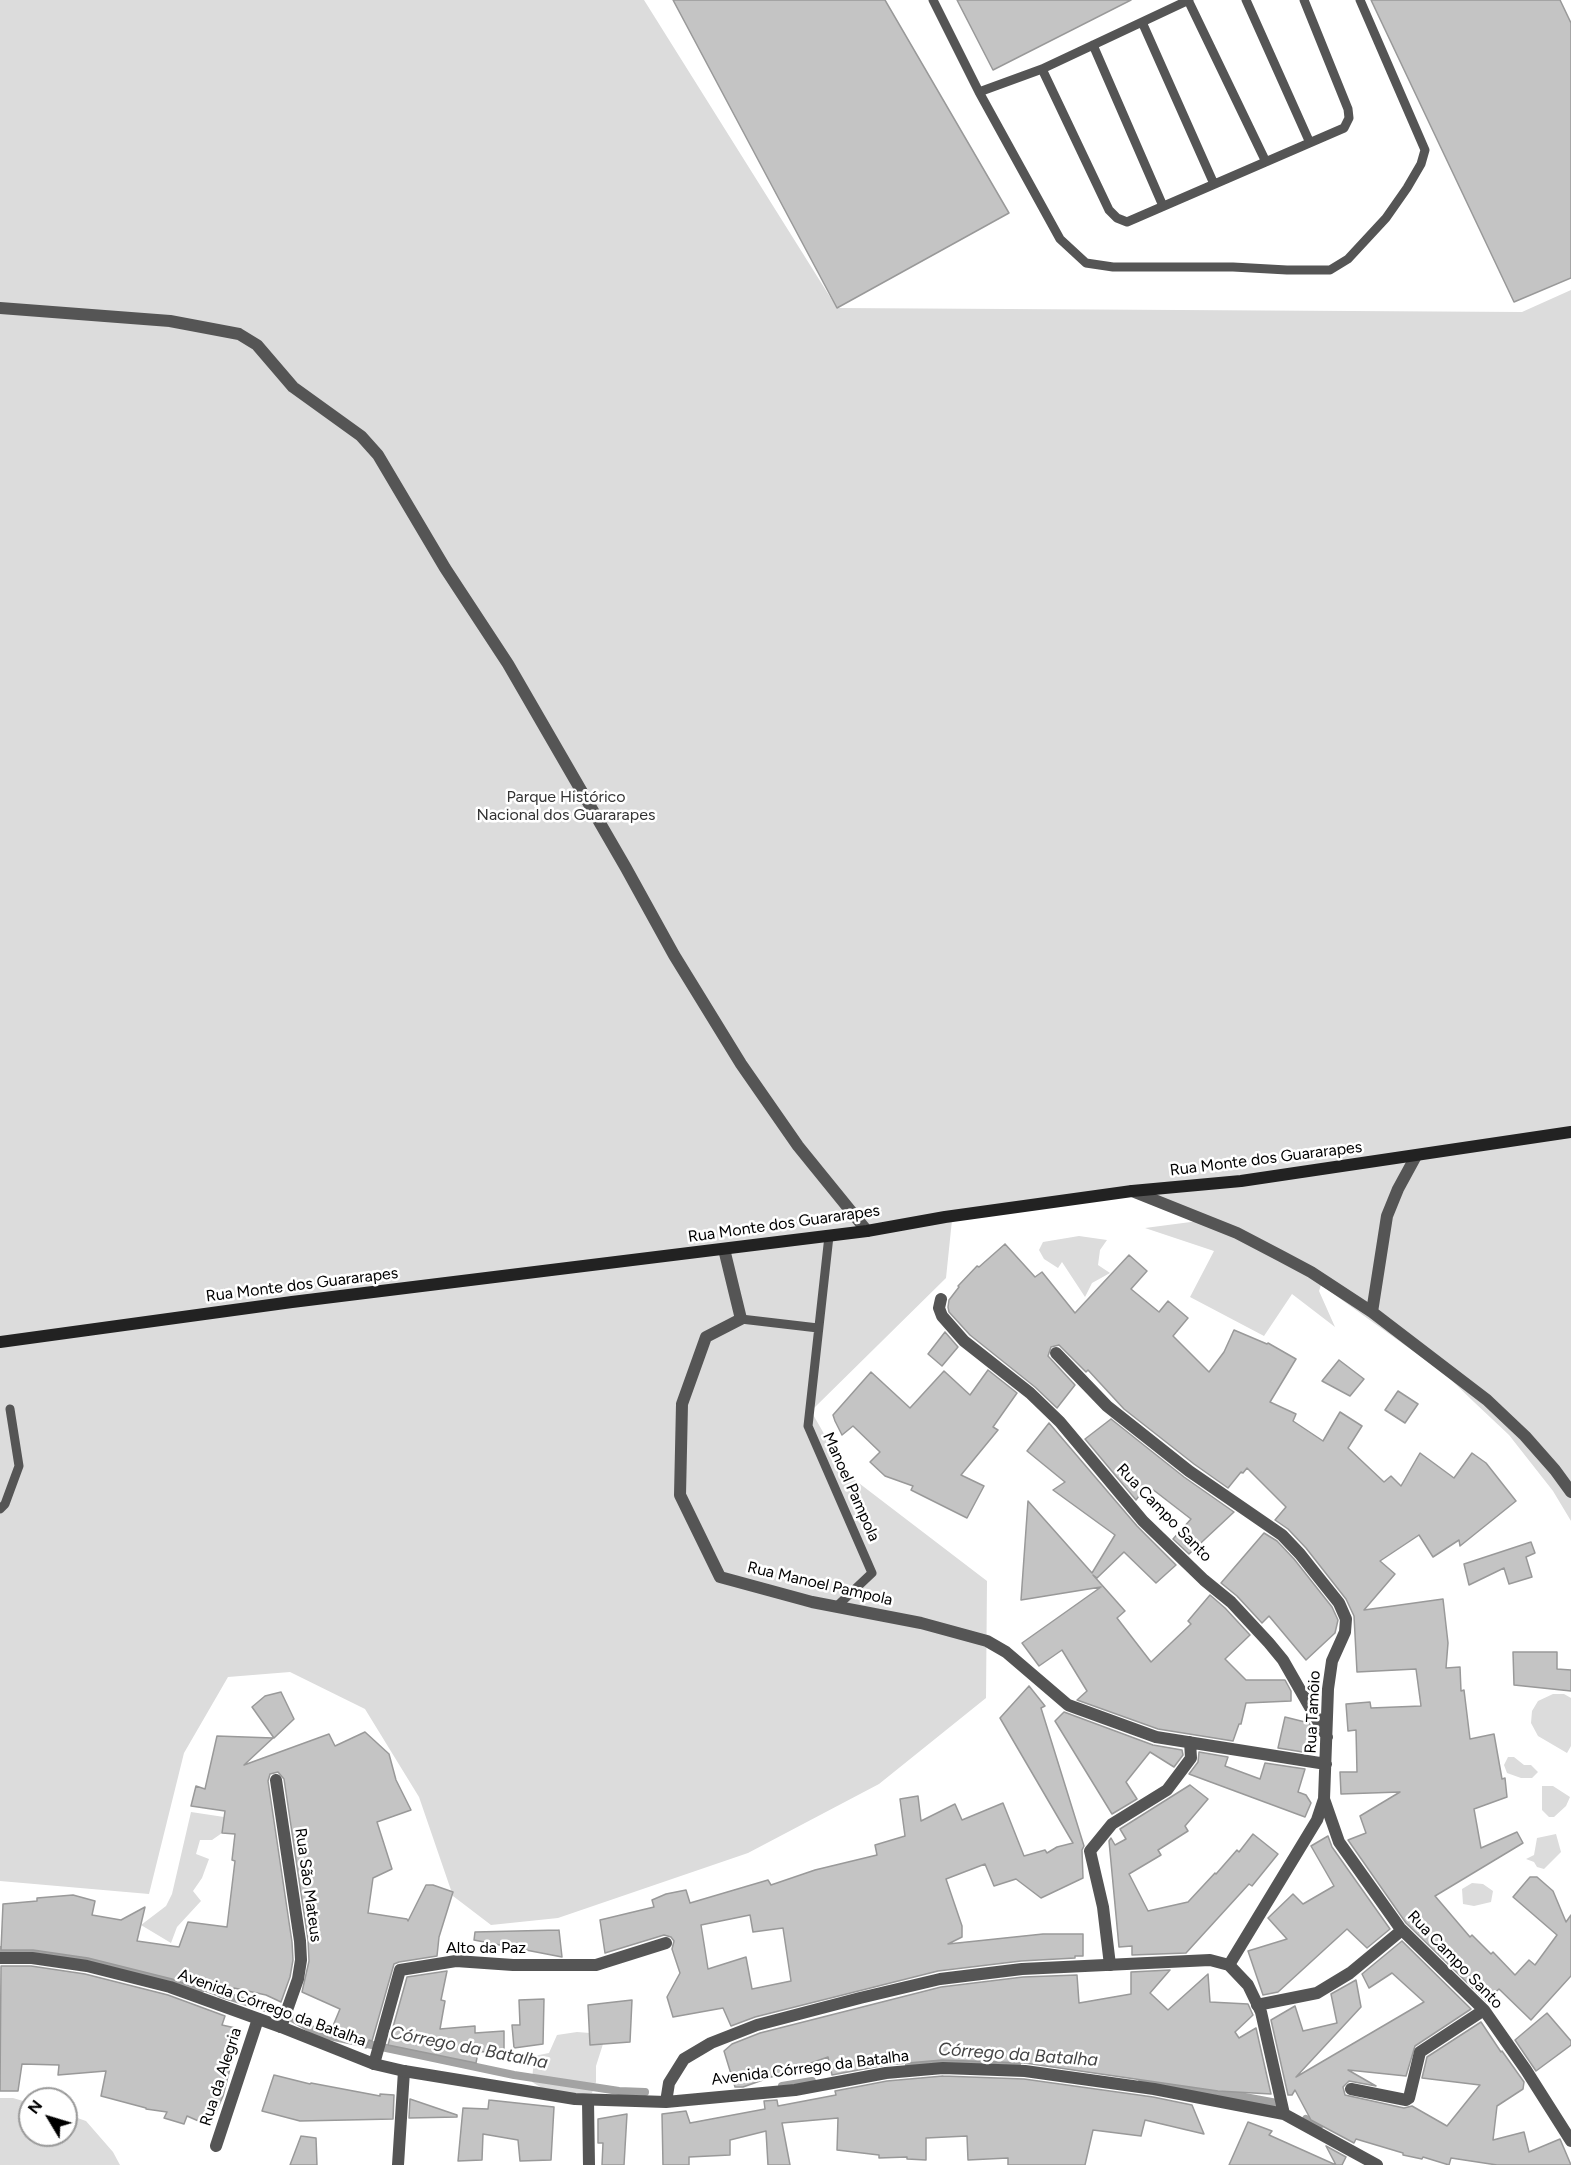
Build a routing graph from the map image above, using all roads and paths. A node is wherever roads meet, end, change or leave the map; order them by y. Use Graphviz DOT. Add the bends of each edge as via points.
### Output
graph roads {
  1 [pos="933,0"];
  2 [pos="1189,0"];
  3 [pos="1246,0"];
  4 [pos="1304,0"];
  5 [pos="1360,0"];
  6 [pos="1142,22"];
  7 [pos="1092,45"];
  8 [pos="1042,69"];
  9 [pos="979,92"];
  10 [pos="1310,143"];
  11 [pos="1266,162"];
  12 [pos="1214,184"];
  13 [pos="1163,206"];
  14 [pos="0,308"];
  15 [pos="1571,1132"];
  16 [pos="1416,1156"];
  17 [pos="1132,1191"];
  18 [pos="867,1231"];
  19 [pos="829,1236"];
  20 [pos="724,1249"];
  21 [pos="941,1299"];
  22 [pos="1372,1312"];
  23 [pos="741,1319"];
  24 [pos="818,1328"];
  25 [pos="0,1342"];
  26 [pos="1056,1353"];
  27 [pos="10,1409"];
  28 [pos="1571,1492"];
  29 [pos="0,1509"];
  30 [pos="836,1607"];
  31 [pos="1328,1738"];
  32 [pos="1190,1743"];
  33 [pos="1326,1764"];
  34 [pos="276,1780"];
  35 [pos="1324,1798"];
  36 [pos="1402,1930"];
  37 [pos="666,1943"];
  38 [pos="0,1958"];
  39 [pos="1110,1965"];
  40 [pos="1229,1965"];
  41 [pos="1257,2005"];
  42 [pos="1484,2010"];
  43 [pos="258,2019"];
  44 [pos="281,2027"];
  45 [pos="374,2064"];
  46 [pos="404,2071"];
  47 [pos="1351,2089"];
  48 [pos="588,2101"];
  49 [pos="666,2102"];
  50 [pos="1284,2114"];
  51 [pos="1571,2141"];
  52 [pos="216,2146"];
  53 [pos="398,2165"];
  54 [pos="589,2165"];
  55 [pos="1377,2165"];
  1 -- 9 [label="lane"];
  2 -- 6 [label="lane"];
  2 -- 11 [label="lane"];
  3 -- 10 [label="lane"];
  4 -- 10 [label="lane" via="1349,118 1344,128"];
  5 -- 9 [label="lane" via="1425,150 1421,164 1386,218 1348,259 1330,270 1122,268 1086,263 1060,238"];
  6 -- 7 [label="lane"];
  6 -- 12 [label="lane"];
  7 -- 8 [label="lane"];
  7 -- 13 [label="lane"];
  8 -- 9 [label="lane"];
  8 -- 13 [label="lane" via="1109,210 1127,222"];
  10 -- 11 [label="lane"];
  11 -- 12 [label="lane"];
  12 -- 13 [label="lane"];
  14 -- 18 [label="street" via="170,321 239,334 257,345 293,387 361,436 378,455 508,664 674,956 741,1064 798,1146"];
  15 -- 16 [label="main road, Rua Monte dos Guararapes"];
  16 -- 17 [label="main road, Rua Monte dos Guararapes" via="1241,1181"];
  16 -- 22 [label="street" via="1387,1216"];
  17 -- 18 [label="main road, Rua Monte dos Guararapes"];
  17 -- 22 [label="street" via="1246,1238 1311,1272"];
  18 -- 19 [label="main road, Rua Monte dos Guararapes"];
  19 -- 20 [label="main road, Rua Monte dos Guararapes"];
  19 -- 24 [label="lane, Manoel Pampola"];
  20 -- 23 [label="street"];
  20 -- 25 [label="main road, Rua Monte dos Guararapes"];
  21 -- 31 [label="street, Rua Campo Santo" via="942,1316 964,1341 1060,1422 1143,1521 1231,1602 1269,1643"];
  22 -- 28 [label="street" via="1487,1400 1525,1436"];
  23 -- 24 [label="lane"];
  23 -- 30 [label="street, Rua Manoel Pampola" via="706,1337 682,1404 680,1495 720,1577"];
  24 -- 30 [label="lane, Manoel Pampola" via="808,1426 872,1573"];
  26 -- 31 [label="street, Rua Tamôio" via="1107,1406 1189,1472 1282,1535 1339,1603 1346,1619 1345,1632 1332,1661"];
  27 -- 29 [label="lane" via="19,1466"];
  30 -- 32 [label="street, Rua Manoel Pampola" via="921,1623 987,1641 1006,1652 1068,1705 1156,1737"];
  31 -- 33 [label="street, Rua Tamôio"];
  32 -- 33 [label="street, Rua Manoel Pampola"];
  32 -- 39 [label="street" via="1191,1758 1167,1790 1112,1824 1090,1851 1103,1907"];
  33 -- 35 [label="street, Rua Tamôio"];
  34 -- 44 [label="street, Rua São Mateus" via="301,1960"];
  35 -- 36 [label="street, Rua Campo Santo" via="1339,1842"];
  35 -- 40 [label="street, Rua Tamôio" via="1312,1828"];
  36 -- 41 [label="street" via="1350,1973 1317,1993"];
  36 -- 42 [label="street, Rua Campo Santo"];
  37 -- 45 [label="street, Alto da Paz" via="596,1965 456,1961 400,1970"];
  38 -- 43 [label="street, Avenida Córrego da Batalha" via="87,1966 170,1987"];
  39 -- 40 [label="street" via="1210,1960"];
  39 -- 49 [label="street" via="940,1979 757,2025 711,2043 684,2059 669,2083"];
  40 -- 41 [label="street" via="1248,1985"];
  41 -- 50 [label="street"];
  42 -- 47 [label="street" via="1420,2052 1406,2100"];
  42 -- 51 [label="street, Rua Campo Santo"];
  43 -- 44 [label="street, Avenida Córrego da Batalha"];
  43 -- 52 [label="street, Rua da Alegria"];
  44 -- 45 [label="street, Avenida Córrego da Batalha"];
  45 -- 46 [label="street, Avenida Córrego da Batalha"];
  46 -- 48 [label="street, Avenida Córrego da Batalha"];
  46 -- 53 [label="street"];
  48 -- 49 [label="street, Avenida Córrego da Batalha"];
  48 -- 54 [label="street"];
  49 -- 50 [label="street, Avenida Córrego da Batalha" via="795,2090 886,2073 943,2068 1072,2077"];
  50 -- 55 [label="street, Avenida Córrego da Batalha"];
}
